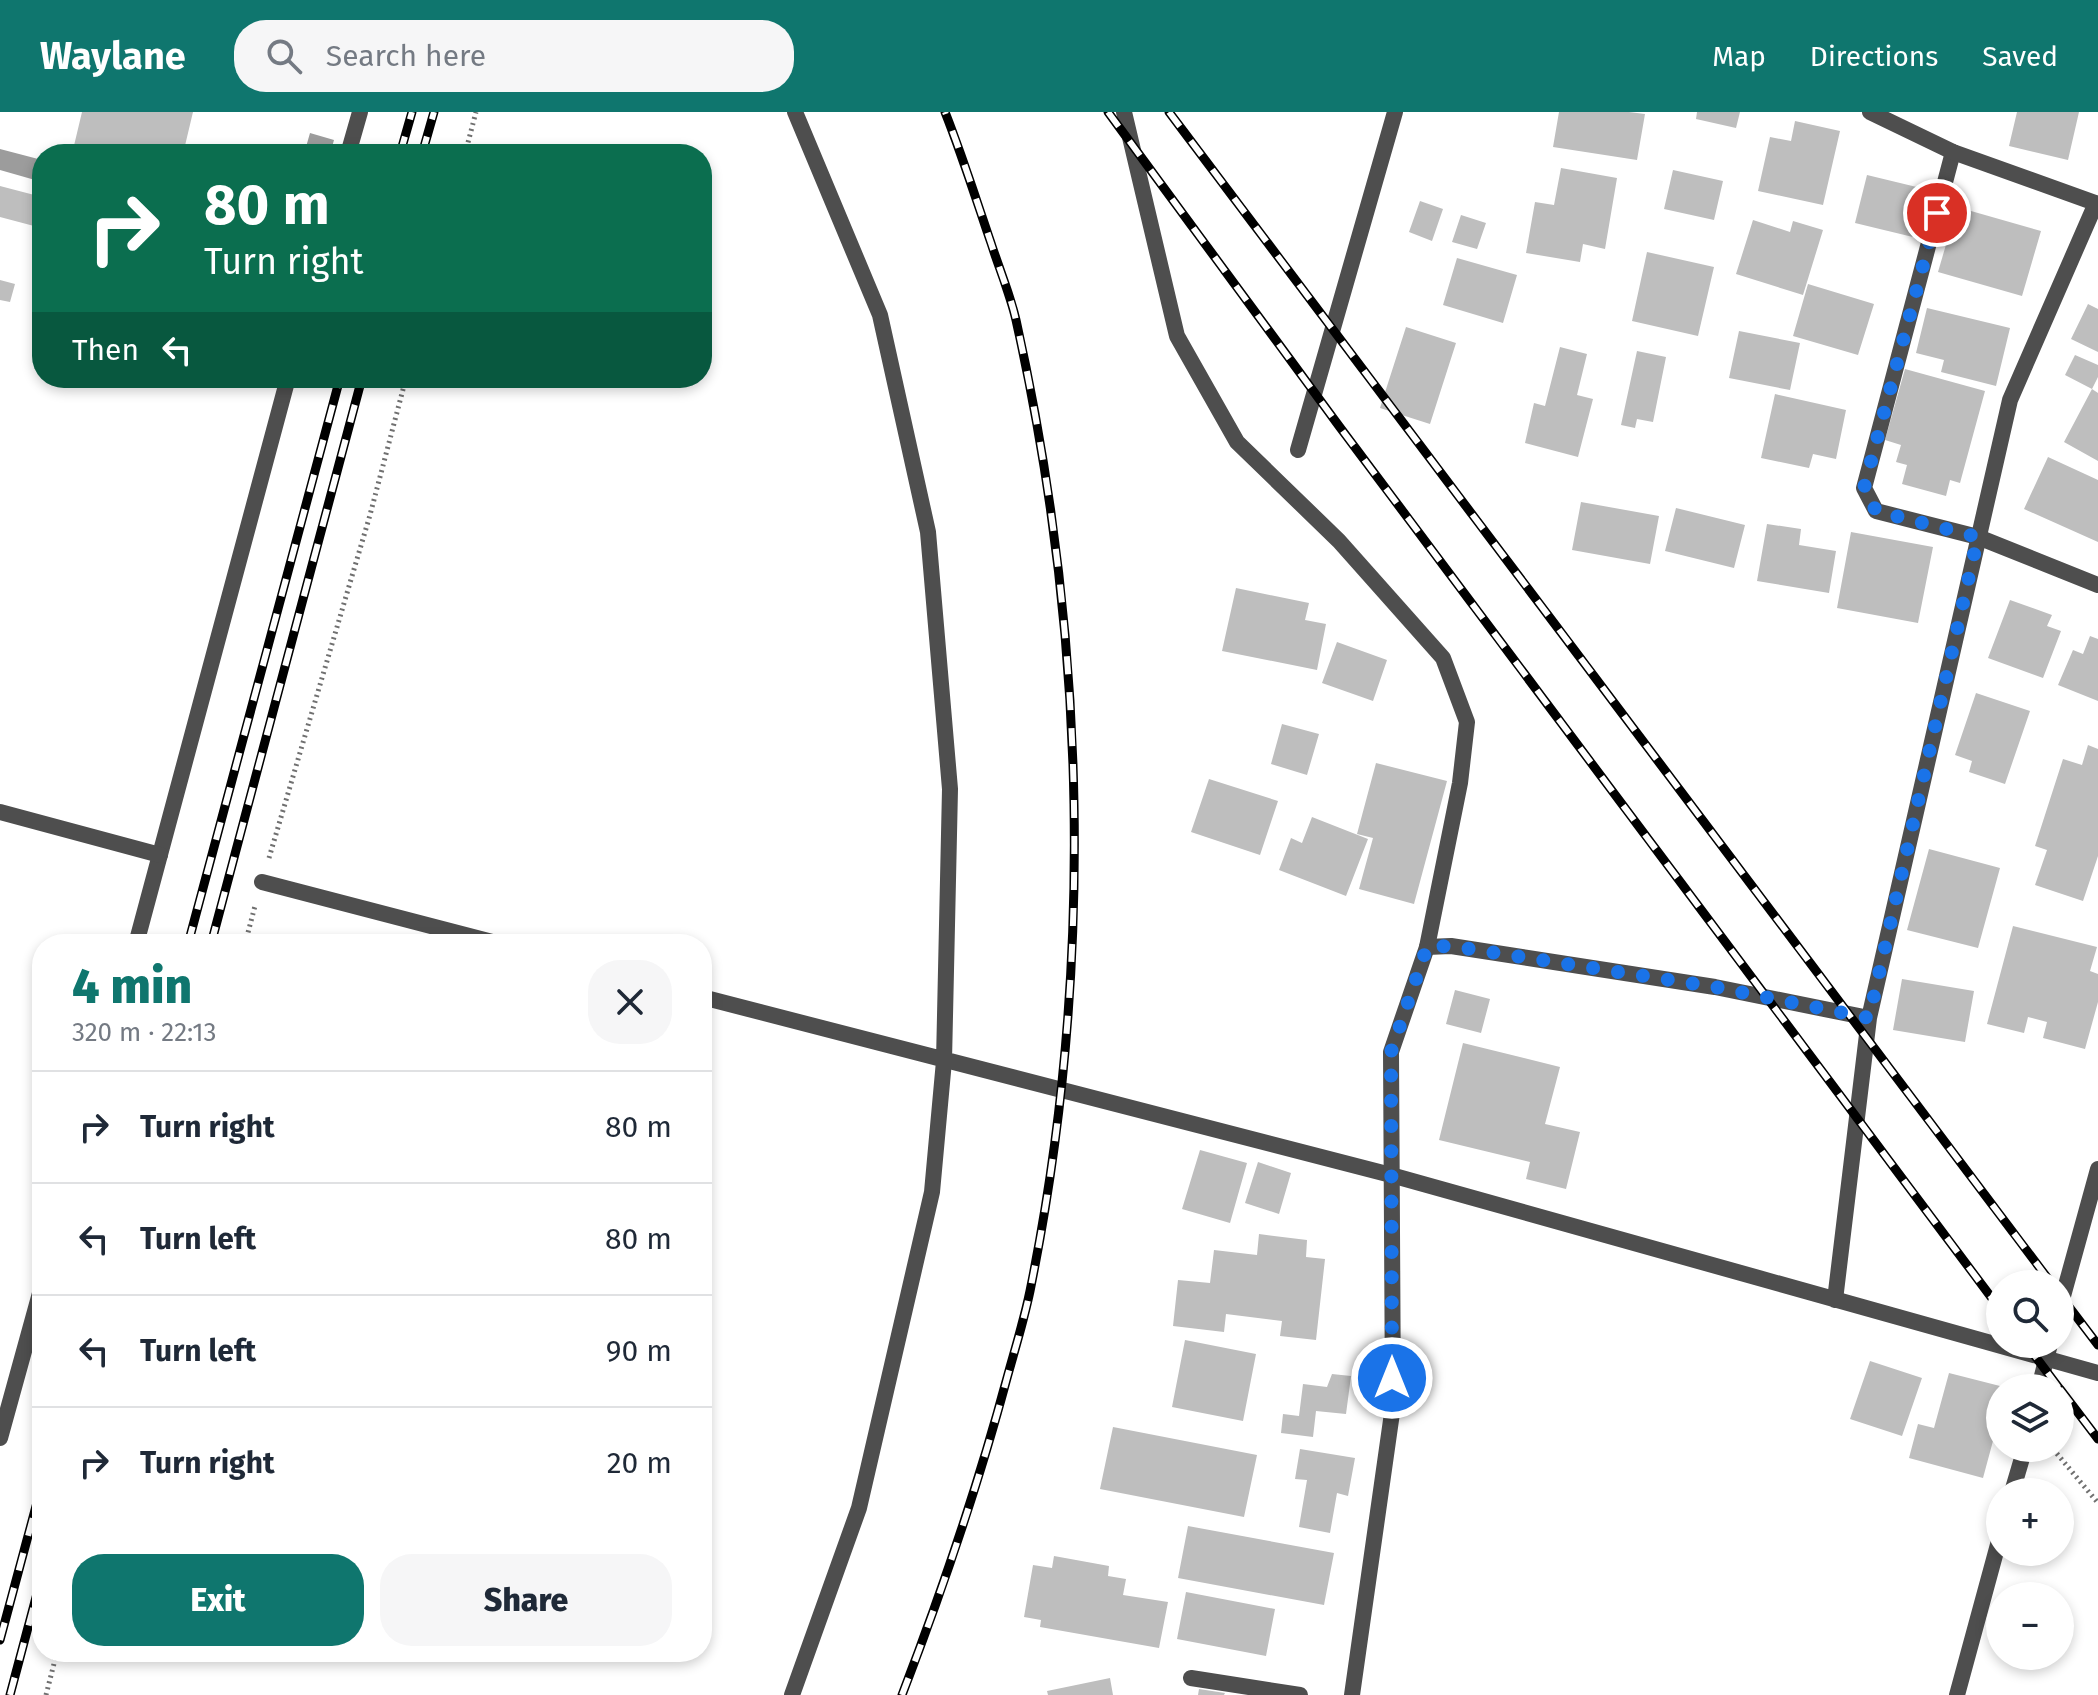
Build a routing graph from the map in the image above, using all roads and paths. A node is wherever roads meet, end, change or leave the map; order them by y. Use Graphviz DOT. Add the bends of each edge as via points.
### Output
graph roads {
  1 [pos="360,112"];
  2 [pos="476,112"];
  3 [pos="795,112"];
  4 [pos="1124,112"];
  5 [pos="1395,112"];
  6 [pos="1870,112"];
  7 [pos="351,144"];
  8 [pos="468,144"];
  9 [pos="1953,152"];
  10 [pos="2097,203"];
  11 [pos="285,388"];
  12 [pos="403,388"];
  13 [pos="1298,450"];
  14 [pos="1978,537"];
  15 [pos="2098,585"];
  16 [pos="0,812"];
  17 [pos="160,855"];
  18 [pos="262,882"];
  19 [pos="139,934"];
  20 [pos="248,934"];
  21 [pos="462,934"];
  22 [pos="1427,947"];
  23 [pos="712,1000"];
  24 [pos="1869,1018"];
  25 [pos="944,1061"];
  26 [pos="2098,1169"];
  27 [pos="1391,1175"];
  28 [pos="2070,1270"];
  29 [pos="1835,1300"];
  30 [pos="32,1322"];
  31 [pos="1986,1337"];
  32 [pos="2062,1358"];
  33 [pos="2098,1373"];
  34 [pos="0,1438"];
  35 [pos="2064,1462"];
  36 [pos="2098,1503"];
  37 [pos="1992,1566"];
  38 [pos="54,1662"];
  39 [pos="1191,1678"];
  40 [pos="46,1695"];
  41 [pos="792,1695"];
  42 [pos="1300,1695"];
  43 [pos="1352,1695"];
  44 [pos="1957,1695"];
  1 -- 7 [label="street"];
  2 -- 8 [label="path"];
  3 -- 25 [label="street" via="880,315 928,532 950,789"];
  4 -- 22 [label="street" via="1177,336 1237,442 1339,541 1443,658 1467,722"];
  5 -- 13 [label="street"];
  6 -- 9 [label="street"];
  9 -- 10 [label="street"];
  9 -- 14 [label="street" via="1864,488 1876,511"];
  10 -- 14 [label="street" via="2010,400"];
  11 -- 17 [label="street"];
  12 -- 18 [label="path"];
  14 -- 15 [label="street"];
  14 -- 24 [label="street"];
  16 -- 17 [label="street"];
  17 -- 19 [label="street"];
  18 -- 20 [label="path"];
  18 -- 21 [label="street"];
  22 -- 24 [label="street" via="1451,946 1715,987"];
  22 -- 27 [label="street" via="1391,1052"];
  23 -- 25 [label="street"];
  24 -- 29 [label="street"];
  25 -- 27 [label="street"];
  25 -- 41 [label="street" via="932,1192 859,1508"];
  26 -- 28 [label="street"];
  27 -- 29 [label="street"];
  27 -- 43 [label="street" via="1393,1406"];
  29 -- 31 [label="street"];
  30 -- 34 [label="street"];
  32 -- 33 [label="street"];
  35 -- 36 [label="path"];
  37 -- 44 [label="street"];
  38 -- 40 [label="path"];
  39 -- 42 [label="street"];
}
